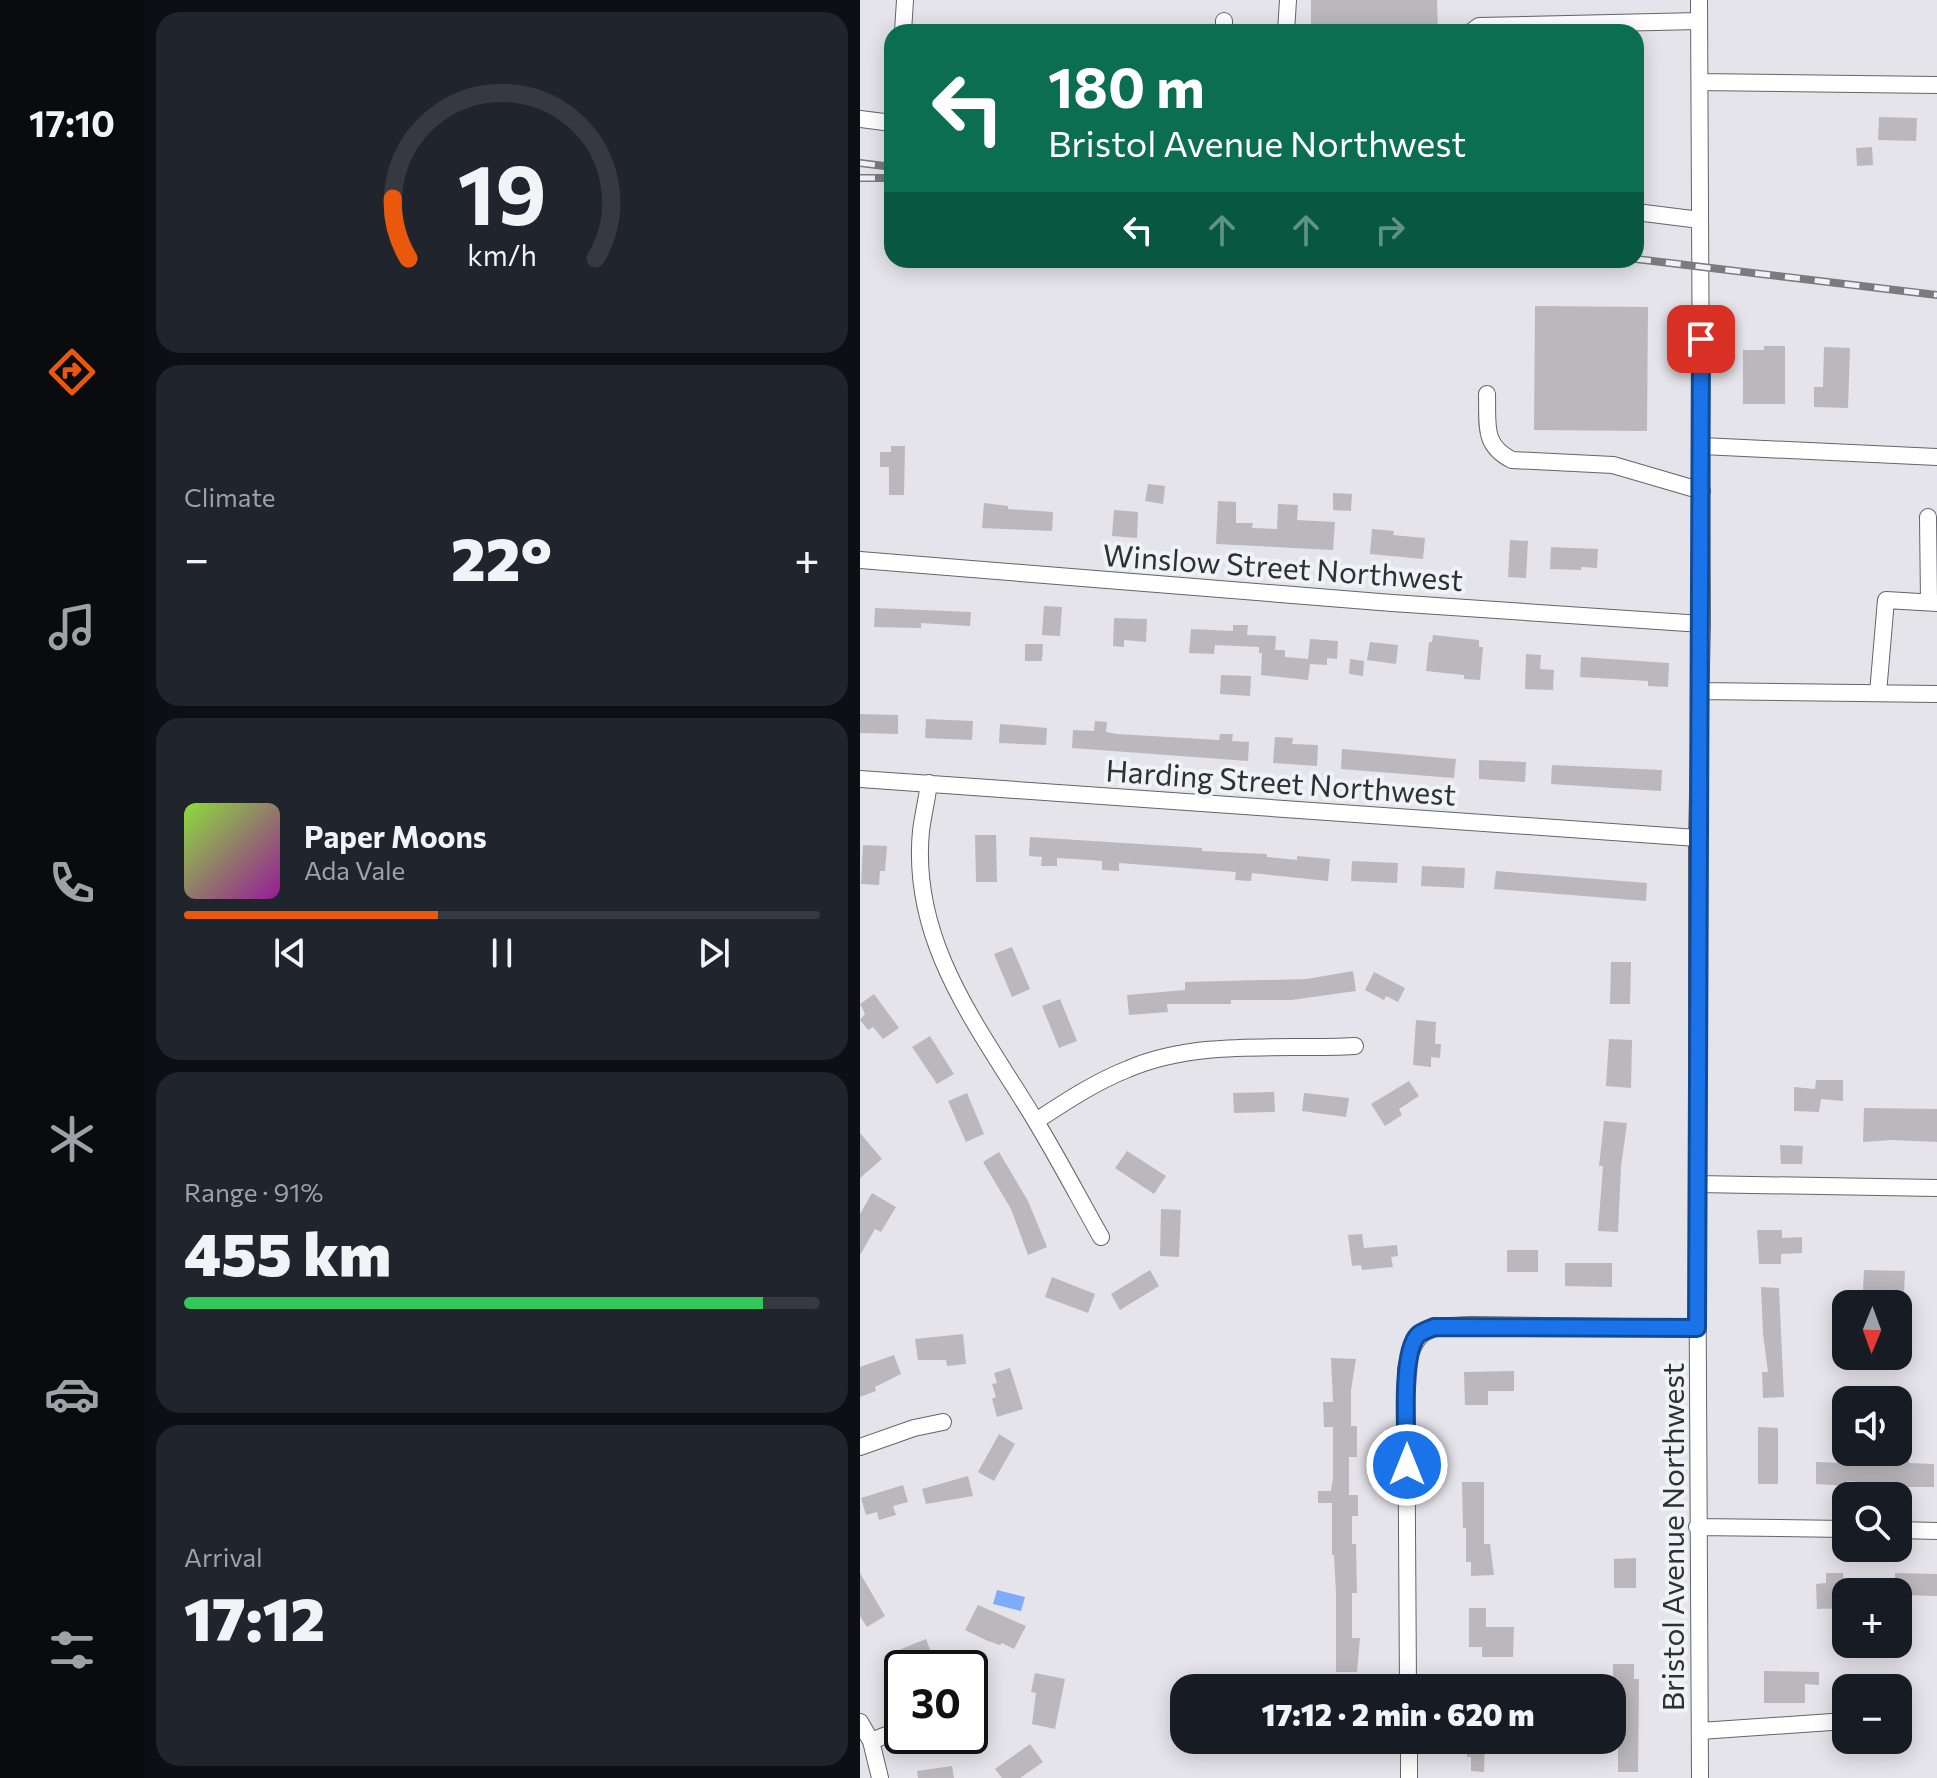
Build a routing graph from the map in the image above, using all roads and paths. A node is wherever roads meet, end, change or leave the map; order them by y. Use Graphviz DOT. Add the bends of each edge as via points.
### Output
graph roads {
  1 [pos="905,0"];
  2 [pos="1288,0"];
  3 [pos="1699,0"];
  4 [pos="1699,21"];
  5 [pos="904,24"];
  6 [pos="1286,24"];
  7 [pos="1567,24"];
  8 [pos="1700,82"];
  9 [pos="1937,85"];
  10 [pos="860,119"];
  11 [pos="884,122"];
  12 [pos="1644,213"];
  13 [pos="1700,220"];
  14 [pos="1487,394"];
  15 [pos="1702,446"];
  16 [pos="1937,457"];
  17 [pos="1702,491"];
  18 [pos="1928,517"];
  19 [pos="1932,542"];
  20 [pos="860,560"];
  21 [pos="1933,602"];
  22 [pos="1702,624"];
  23 [pos="1701,691"];
  24 [pos="1878,693"];
  25 [pos="1937,694"];
  26 [pos="860,779"];
  27 [pos="929,783"];
  28 [pos="1697,838"];
  29 [pos="1355,1046"];
  30 [pos="1036,1121"];
  31 [pos="1697,1184"];
  32 [pos="1937,1188"];
  33 [pos="1101,1237"];
  34 [pos="1697,1328"];
  35 [pos="943,1422"];
  36 [pos="860,1447"];
  37 [pos="1697,1527"];
  38 [pos="1832,1529"];
  39 [pos="1912,1530"];
  40 [pos="1937,1531"];
  41 [pos="1408,1674"];
  42 [pos="860,1722"];
  43 [pos="1832,1722"];
  44 [pos="1700,1731"];
  45 [pos="884,1736"];
  46 [pos="871,1741"];
  47 [pos="1409,1754"];
  48 [pos="880,1778"];
  49 [pos="1409,1778"];
  50 [pos="1700,1778"];
  1 -- 5 [label="street"];
  2 -- 6 [label="street"];
  3 -- 4 [label="street, Bristol Avenue Northwest"];
  4 -- 7 [label="street"];
  4 -- 8 [label="street, Bristol Avenue Northwest"];
  8 -- 9 [label="street"];
  8 -- 13 [label="street, Bristol Avenue Northwest"];
  10 -- 11 [label="street"];
  12 -- 13 [label="street"];
  13 -- 15 [label="street, Bristol Avenue Northwest"];
  14 -- 17 [label="street" via="1488,435 1497,453 1512,460 1613,465"];
  15 -- 16 [label="street"];
  15 -- 17 [label="street, Bristol Avenue Northwest"];
  17 -- 22 [label="street, Bristol Avenue Northwest"];
  18 -- 19 [label="street"];
  19 -- 21 [label="street"];
  20 -- 22 [label="street, Winslow Street Northwest"];
  21 -- 24 [label="street" via="1886,600"];
  22 -- 23 [label="street, Bristol Avenue Northwest"];
  23 -- 24 [label="street"];
  23 -- 28 [label="street, Bristol Avenue Northwest"];
  24 -- 25 [label="street"];
  26 -- 27 [label="street, Harding Street Northwest"];
  27 -- 28 [label="street, Harding Street Northwest"];
  27 -- 30 [label="street" via="921,833 922,877 940,957 965,1010"];
  28 -- 31 [label="street, Bristol Avenue Northwest"];
  29 -- 30 [label="street" via="1203,1050 1142,1063"];
  30 -- 33 [label="street"];
  31 -- 32 [label="street"];
  31 -- 34 [label="street, Bristol Avenue Northwest"];
  34 -- 37 [label="street, Bristol Avenue Northwest"];
  34 -- 41 [label="street" via="1471,1325 1434,1327 1417,1335 1406,1370"];
  35 -- 36 [label="street"];
  37 -- 38 [label="street"];
  37 -- 44 [label="street, Bristol Avenue Northwest"];
  39 -- 40 [label="street"];
  42 -- 46 [label="street"];
  43 -- 44 [label="street"];
  44 -- 50 [label="street, Bristol Avenue Northwest"];
  45 -- 46 [label="street"];
  46 -- 48 [label="street"];
  47 -- 49 [label="street"];
}
